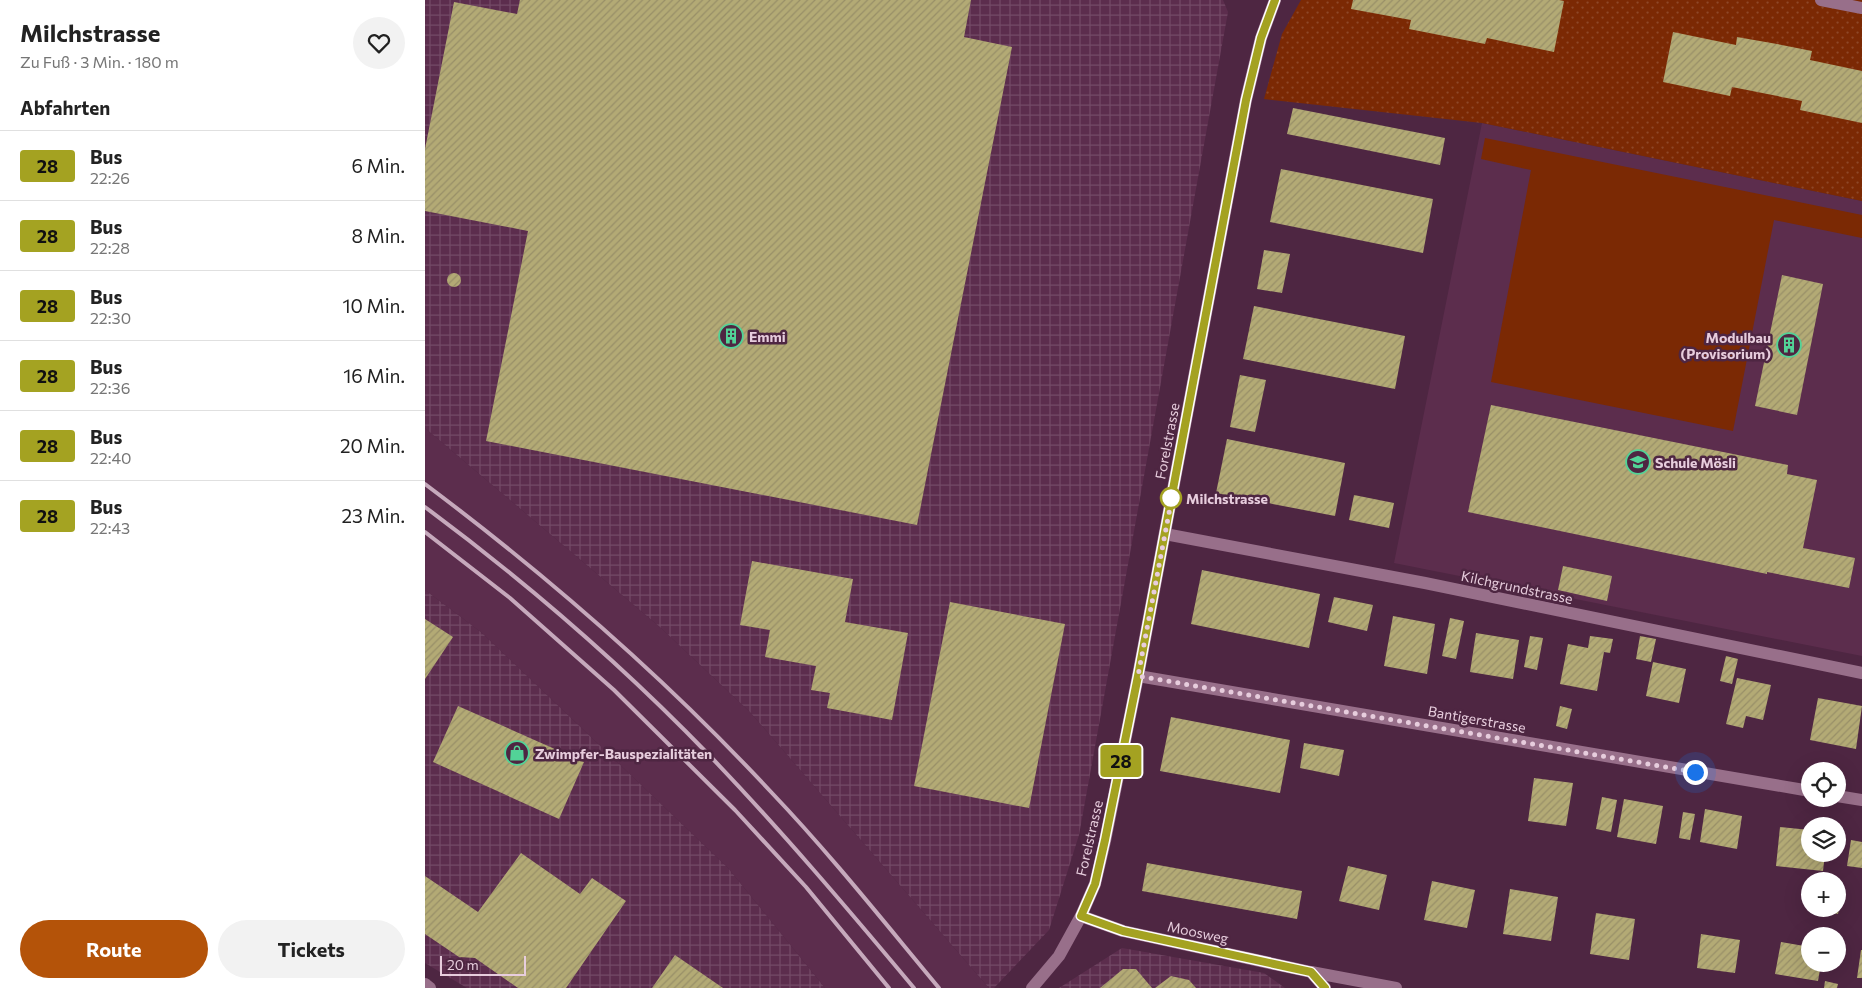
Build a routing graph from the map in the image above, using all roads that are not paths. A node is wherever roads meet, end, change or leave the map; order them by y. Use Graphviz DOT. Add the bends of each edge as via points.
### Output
graph roads {
  1 [pos="1275,0"];
  2 [pos="1821,0"];
  3 [pos="1862,8"];
  4 [pos="1165,534"];
  5 [pos="1862,672"];
  6 [pos="1138,676"];
  7 [pos="1801,789"];
  8 [pos="1846,797"];
  9 [pos="1862,800"];
  10 [pos="1081,916"];
  11 [pos="1311,972"];
  12 [pos="425,984"];
  13 [pos="430,988"];
  14 [pos="1032,988"];
  15 [pos="1325,988"];
  16 [pos="1396,988"];
  1 -- 4 [label="street, Forelstrasse" via="1261,38 1246,100"];
  2 -- 3 [label="street"];
  4 -- 5 [label="street, Kilchgrundstrasse"];
  4 -- 6 [label="street, Forelstrasse"];
  6 -- 7 [label="street, Bantigerstrasse"];
  6 -- 10 [label="street, Forelstrasse" via="1095,884"];
  8 -- 9 [label="street"];
  10 -- 11 [label="street, Moosweg" via="1123,931"];
  10 -- 14 [label="street" via="1059,956"];
  11 -- 15 [label="street"];
  11 -- 16 [label="street, Moosweg"];
  12 -- 13 [label="street"];
}
